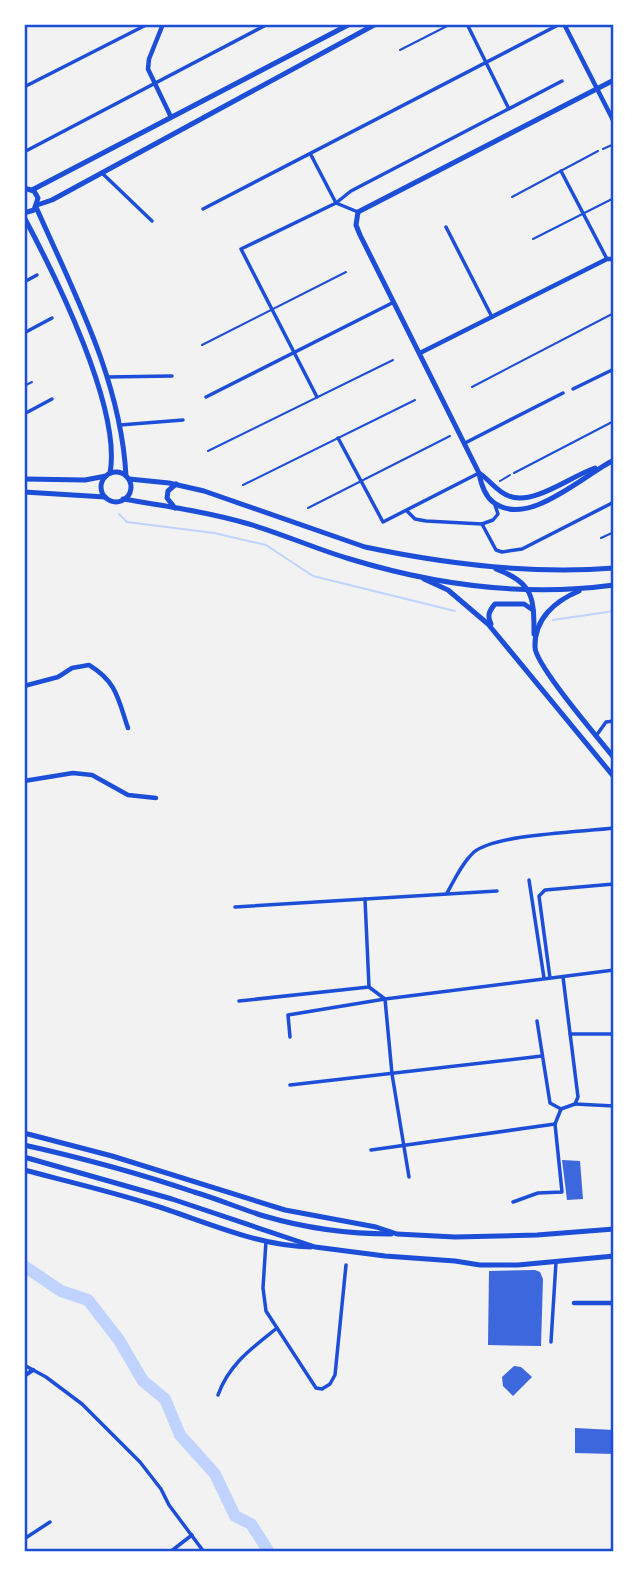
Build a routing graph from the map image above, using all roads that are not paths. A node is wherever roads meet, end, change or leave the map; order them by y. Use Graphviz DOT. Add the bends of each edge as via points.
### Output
graph roads {
  1 [pos="148,24"];
  2 [pos="163,24"];
  3 [pos="268,24"];
  4 [pos="350,24"];
  5 [pos="376,24"];
  6 [pos="450,24"];
  7 [pos="467,24"];
  8 [pos="562,24"];
  9 [pos="400,50"];
  10 [pos="487,64"];
  11 [pos="562,80"];
  12 [pos="614,80"];
  13 [pos="154,84"];
  14 [pos="24,87"];
  15 [pos="598,88"];
  16 [pos="508,108"];
  17 [pos="172,118"];
  18 [pos="614,122"];
  19 [pos="598,151"];
  20 [pos="24,152"];
  21 [pos="311,154"];
  22 [pos="561,171"];
  23 [pos="102,173"];
  24 [pos="27,187"];
  25 [pos="512,197"];
  26 [pos="614,198"];
  27 [pos="335,203"];
  28 [pos="37,206"];
  29 [pos="203,209"];
  30 [pos="358,212"];
  31 [pos="583,214"];
  32 [pos="24,215"];
  33 [pos="152,221"];
  34 [pos="446,227"];
  35 [pos="24,230"];
  36 [pos="533,239"];
  37 [pos="37,240"];
  38 [pos="607,259"];
  39 [pos="614,259"];
  40 [pos="346,272"];
  41 [pos="37,275"];
  42 [pos="24,282"];
  43 [pos="394,302"];
  44 [pos="272,309"];
  45 [pos="614,313"];
  46 [pos="492,317"];
  47 [pos="52,318"];
  48 [pos="24,332"];
  49 [pos="202,345"];
  50 [pos="294,353"];
  51 [pos="420,353"];
  52 [pos="393,360"];
  53 [pos="614,369"];
  54 [pos="172,376"];
  55 [pos="107,377"];
  56 [pos="32,382"];
  57 [pos="24,386"];
  58 [pos="472,387"];
  59 [pos="573,389"];
  60 [pos="563,393"];
  61 [pos="206,397"];
  62 [pos="317,397"];
  63 [pos="52,399"];
  64 [pos="415,400"];
  65 [pos="24,414"];
  66 [pos="183,420"];
  67 [pos="614,421"];
  68 [pos="120,425"];
  69 [pos="450,436"];
  70 [pos="338,438"];
  71 [pos="464,443"];
  72 [pos="208,451"];
  73 [pos="614,460"];
  74 [pos="602,466"];
  75 [pos="479,473"];
  76 [pos="514,473"];
  77 [pos="108,474"];
  78 [pos="127,478"];
  79 [pos="24,479"];
  80 [pos="361,481"];
  81 [pos="176,484"];
  82 [pos="243,485"];
  83 [pos="24,492"];
  84 [pos="106,497"];
  85 [pos="123,499"];
  86 [pos="614,502"];
  87 [pos="494,503"];
  88 [pos="175,508"];
  89 [pos="308,508"];
  90 [pos="407,510"];
  91 [pos="482,524"];
  92 [pos="614,532"];
  93 [pos="601,538"];
  94 [pos="489,567"];
  95 [pos="614,568"];
  96 [pos="418,576"];
  97 [pos="614,585"];
  98 [pos="582,589"];
  99 [pos="534,612"];
  100 [pos="494,632"];
  101 [pos="534,647"];
  102 [pos="24,686"];
  103 [pos="614,721"];
  104 [pos="128,728"];
  105 [pos="596,736"];
  106 [pos="614,758"];
  107 [pos="614,777"];
  108 [pos="24,781"];
  109 [pos="156,798"];
  110 [pos="614,828"];
  111 [pos="529,880"];
  112 [pos="614,884"];
  113 [pos="497,891"];
  114 [pos="447,893"];
  115 [pos="365,900"];
  116 [pos="236,907"];
  117 [pos="614,970"];
  118 [pos="563,976"];
  119 [pos="544,978"];
  120 [pos="550,978"];
  121 [pos="369,987"];
  122 [pos="384,999"];
  123 [pos="239,1001"];
  124 [pos="537,1021"];
  125 [pos="569,1034"];
  126 [pos="614,1034"];
  127 [pos="290,1037"];
  128 [pos="542,1056"];
  129 [pos="392,1074"];
  130 [pos="290,1085"];
  131 [pos="576,1104"];
  132 [pos="614,1106"];
  133 [pos="561,1108"];
  134 [pos="555,1125"];
  135 [pos="24,1133"];
  136 [pos="24,1144"];
  137 [pos="404,1146"];
  138 [pos="371,1150"];
  139 [pos="24,1157"];
  140 [pos="24,1170"];
  141 [pos="409,1177"];
  142 [pos="513,1202"];
  143 [pos="614,1229"];
  144 [pos="397,1234"];
  145 [pos="266,1241"];
  146 [pos="315,1247"];
  147 [pos="614,1256"];
  148 [pos="556,1262"];
  149 [pos="346,1265"];
  150 [pos="574,1303"];
  151 [pos="614,1303"];
  152 [pos="276,1328"];
  153 [pos="551,1342"];
  154 [pos="24,1365"];
  155 [pos="33,1370"];
  156 [pos="24,1376"];
  157 [pos="218,1395"];
  158 [pos="50,1522"];
  159 [pos="192,1535"];
  160 [pos="24,1539"];
  161 [pos="170,1552"];
  162 [pos="204,1552"];
  1 -- 14 [label="street"];
  2 -- 13 [label="street" via="148,64"];
  3 -- 13 [label="street"];
  4 -- 17 [label="main road"];
  5 -- 23 [label="main road"];
  6 -- 9 [label="lane"];
  7 -- 10 [label="street"];
  8 -- 10 [label="street"];
  8 -- 15 [label="street"];
  10 -- 16 [label="street"];
  10 -- 21 [label="street"];
  11 -- 16 [label="street"];
  12 -- 15 [label="main road"];
  13 -- 17 [label="street"];
  13 -- 20 [label="street"];
  15 -- 18 [label="street"];
  15 -- 30 [label="main road"];
  16 -- 27 [label="street"];
  17 -- 24 [label="main road"];
  19 -- 22 [label="lane"];
  21 -- 27 [label="street"];
  21 -- 29 [label="street"];
  22 -- 25 [label="lane"];
  22 -- 31 [label="street"];
  23 -- 28 [label="main road"];
  23 -- 33 [label="street"];
  24 -- 28 [label="main road" via="38,198"];
  26 -- 31 [label="lane"];
  27 -- 30 [label="street"];
  27 -- 44 [label="street" via="241,249"];
  28 -- 32 [label="main road"];
  28 -- 55 [label="main road"];
  30 -- 43 [label="main road" via="356,225"];
  31 -- 36 [label="lane"];
  31 -- 38 [label="street"];
  32 -- 37 [label="main road"];
  34 -- 46 [label="street"];
  35 -- 37 [label="main road"];
  37 -- 77 [label="main road" via="97,386 113,459"];
  38 -- 39 [label="street"];
  38 -- 46 [label="street"];
  40 -- 44 [label="lane"];
  41 -- 42 [label="street"];
  43 -- 50 [label="street"];
  43 -- 51 [label="main road"];
  44 -- 49 [label="lane"];
  44 -- 50 [label="street"];
  45 -- 58 [label="lane"];
  46 -- 51 [label="street"];
  47 -- 48 [label="street"];
  50 -- 61 [label="street"];
  50 -- 62 [label="street"];
  51 -- 71 [label="main road"];
  52 -- 62 [label="lane"];
  53 -- 59 [label="street"];
  54 -- 55 [label="street"];
  55 -- 68 [label="main road"];
  56 -- 57 [label="lane"];
  60 -- 71 [label="street"];
  62 -- 72 [label="lane"];
  63 -- 65 [label="street"];
  64 -- 70 [label="lane"];
  66 -- 68 [label="street"];
  67 -- 76 [label="lane"];
  68 -- 78 [label="main road"];
  69 -- 80 [label="lane"];
  70 -- 80 [label="street"];
  70 -- 82 [label="lane"];
  71 -- 75 [label="main road"];
  73 -- 74 [label="main road"];
  74 -- 75 [label="main road" via="528,498 507,496"];
  74 -- 87 [label="main road" via="524,510 500,508"];
  75 -- 87 [label="main road" via="480,483"];
  75 -- 90 [label="street"];
  77 -- 78 [label="main road" via="118,472"];
  77 -- 79 [label="main road" via="85,480"];
  77 -- 84 [label="main road" via="102,488"];
  78 -- 81 [label="main road"];
  78 -- 85 [label="main road" via="131,488"];
  80 -- 89 [label="lane"];
  80 -- 90 [label="street" via="383,522"];
  81 -- 88 [label="main road" via="167,498"];
  81 -- 94 [label="main road" via="365,547"];
  83 -- 84 [label="main road"];
  84 -- 85 [label="main road"];
  85 -- 88 [label="main road"];
  86 -- 91 [label="street" via="513,551 496,550"];
  87 -- 91 [label="street" via="498,514"];
  88 -- 96 [label="main road" via="252,524 350,559"];
  90 -- 91 [label="street" via="415,519"];
  92 -- 93 [label="lane"];
  94 -- 95 [label="main road"];
  94 -- 99 [label="main road" via="526,585"];
  96 -- 98 [label="main road" via="531,591"];
  96 -- 100 [label="main road" via="448,590"];
  97 -- 98 [label="main road"];
  98 -- 101 [label="main road" via="545,613"];
  99 -- 100 [label="main road" via="524,604 495,604 488,618"];
  99 -- 101 [label="main road"];
  100 -- 107 [label="main road"];
  101 -- 105 [label="main road"];
  102 -- 104 [label="street" via="89,666 106,676"];
  103 -- 105 [label="street" via="606,722"];
  105 -- 106 [label="main road"];
  108 -- 109 [label="street" via="73,773 92,775 128,795"];
  110 -- 114 [label="street" via="496,842 466,860"];
  111 -- 119 [label="street"];
  112 -- 120 [label="street" via="545,890 540,896"];
  113 -- 114 [label="street"];
  114 -- 115 [label="street"];
  115 -- 116 [label="street"];
  115 -- 121 [label="street"];
  117 -- 118 [label="street"];
  118 -- 120 [label="street"];
  118 -- 125 [label="street"];
  119 -- 120 [label="street"];
  119 -- 122 [label="street"];
  121 -- 122 [label="street"];
  121 -- 123 [label="street"];
  122 -- 127 [label="street" via="288,1015"];
  122 -- 129 [label="street"];
  124 -- 128 [label="street"];
  125 -- 126 [label="street"];
  125 -- 131 [label="street"];
  128 -- 129 [label="street"];
  128 -- 133 [label="street" via="550,1103"];
  129 -- 130 [label="street"];
  129 -- 137 [label="street"];
  131 -- 132 [label="street"];
  131 -- 133 [label="street"];
  133 -- 134 [label="street"];
  134 -- 137 [label="street"];
  134 -- 142 [label="street" via="562,1192 538,1193"];
  135 -- 144 [label="main road" via="285,1210"];
  136 -- 144 [label="main road" via="180,1187 265,1217 331,1230"];
  137 -- 138 [label="street"];
  137 -- 141 [label="street"];
  139 -- 146 [label="main road" via="172,1199"];
  140 -- 145 [label="main road" via="139,1200"];
  143 -- 144 [label="main road" via="455,1237"];
  145 -- 146 [label="main road"];
  145 -- 152 [label="street" via="263,1299"];
  146 -- 148 [label="main road" via="480,1265"];
  147 -- 148 [label="main road"];
  148 -- 153 [label="street"];
  149 -- 152 [label="street" via="331,1384 317,1388"];
  150 -- 151 [label="street"];
  152 -- 157 [label="street" via="238,1360"];
  154 -- 155 [label="street"];
  155 -- 156 [label="street"];
  155 -- 159 [label="street" via="82,1404 140,1462"];
  158 -- 160 [label="street"];
  159 -- 161 [label="street"];
  159 -- 162 [label="street"];
}
